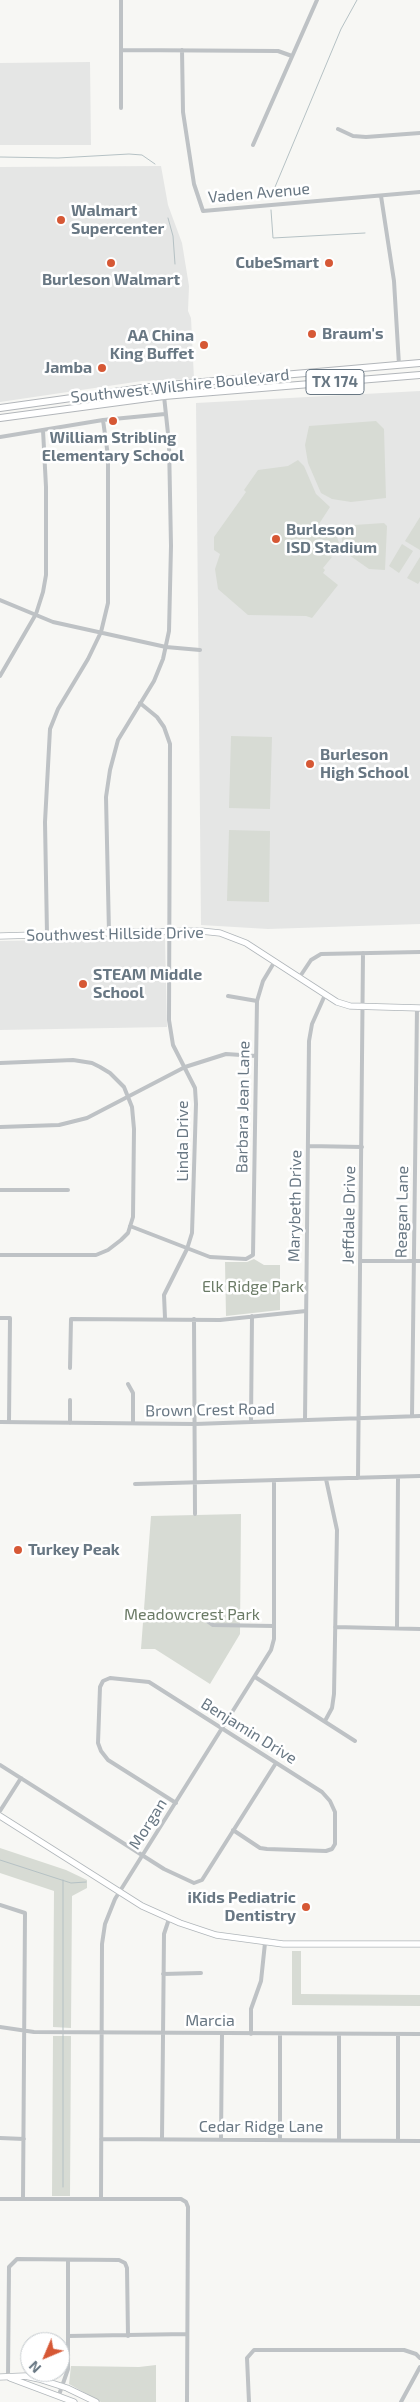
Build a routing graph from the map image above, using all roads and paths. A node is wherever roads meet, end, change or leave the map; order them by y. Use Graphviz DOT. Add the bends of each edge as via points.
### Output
graph roads {
  1 [pos="121,0"];
  2 [pos="317,0"];
  3 [pos="121,50"];
  4 [pos="182,50"];
  5 [pos="292,56"];
  6 [pos="121,108"];
  7 [pos="338,129"];
  8 [pos="420,132"];
  9 [pos="253,145"];
  10 [pos="420,192"];
  11 [pos="381,196"];
  12 [pos="420,363"];
  13 [pos="399,365"];
  14 [pos="420,375"];
  15 [pos="249,378"];
  16 [pos="147,388"];
  17 [pos="250,388"];
  18 [pos="164,396"];
  19 [pos="106,403"];
  20 [pos="0,408"];
  21 [pos="165,414"];
  22 [pos="0,418"];
  23 [pos="103,420"];
  24 [pos="43,430"];
  25 [pos="0,437"];
  26 [pos="0,600"];
  27 [pos="36,614"];
  28 [pos="101,632"];
  29 [pos="166,647"];
  30 [pos="200,650"];
  31 [pos="0,676"];
  32 [pos="140,703"];
  33 [pos="170,932"];
  34 [pos="109,933"];
  35 [pos="46,934"];
  36 [pos="0,936"];
  37 [pos="420,952"];
  38 [pos="363,953"];
  39 [pos="275,961"];
  40 [pos="299,978"];
  41 [pos="325,995"];
  42 [pos="228,996"];
  43 [pos="258,1001"];
  44 [pos="363,1007"];
  45 [pos="419,1008"];
  46 [pos="256,1056"];
  47 [pos="0,1063"];
  48 [pos="185,1067"];
  49 [pos="128,1096"];
  50 [pos="0,1127"];
  51 [pos="308,1146"];
  52 [pos="362,1146"];
  53 [pos="0,1190"];
  54 [pos="68,1190"];
  55 [pos="130,1226"];
  56 [pos="187,1249"];
  57 [pos="0,1255"];
  58 [pos="360,1261"];
  59 [pos="414,1261"];
  60 [pos="420,1261"];
  61 [pos="306,1311"];
  62 [pos="252,1316"];
  63 [pos="0,1318"];
  64 [pos="164,1318"];
  65 [pos="194,1318"];
  66 [pos="70,1368"];
  67 [pos="128,1384"];
  68 [pos="70,1400"];
  69 [pos="412,1416"];
  70 [pos="420,1416"];
  71 [pos="358,1418"];
  72 [pos="305,1420"];
  73 [pos="0,1422"];
  74 [pos="9,1422"];
  75 [pos="251,1422"];
  76 [pos="70,1423"];
  77 [pos="133,1424"];
  78 [pos="195,1424"];
  79 [pos="420,1476"];
  80 [pos="398,1477"];
  81 [pos="358,1478"];
  82 [pos="326,1479"];
  83 [pos="274,1481"];
  84 [pos="194,1483"];
  85 [pos="135,1484"];
  86 [pos="195,1514"];
  87 [pos="206,1620"];
  88 [pos="274,1626"];
  89 [pos="335,1627"];
  90 [pos="397,1628"];
  91 [pos="420,1629"];
  92 [pos="255,1677"];
  93 [pos="325,1720"];
  94 [pos="223,1729"];
  95 [pos="355,1741"];
  96 [pos="276,1763"];
  97 [pos="0,1765"];
  98 [pos="21,1778"];
  99 [pos="176,1803"];
  100 [pos="0,1811"];
  101 [pos="0,1816"];
  102 [pos="233,1830"];
  103 [pos="143,1856"];
  104 [pos="120,1892"];
  105 [pos="0,1905"];
  106 [pos="169,1919"];
  107 [pos="265,1943"];
  108 [pos="420,1944"];
  109 [pos="201,1973"];
  110 [pos="163,1974"];
  111 [pos="0,2027"];
  112 [pos="24,2031"];
  113 [pos="102,2033"];
  114 [pos="163,2034"];
  115 [pos="222,2034"];
  116 [pos="252,2034"];
  117 [pos="398,2034"];
  118 [pos="420,2034"];
  119 [pos="280,2035"];
  120 [pos="339,2035"];
  121 [pos="0,2138"];
  122 [pos="24,2139"];
  123 [pos="102,2139"];
  124 [pos="162,2139"];
  125 [pos="221,2139"];
  126 [pos="280,2140"];
  127 [pos="339,2140"];
  128 [pos="398,2141"];
  129 [pos="420,2141"];
  130 [pos="0,2199"];
  131 [pos="23,2199"];
  132 [pos="101,2199"];
  133 [pos="68,2260"];
  134 [pos="68,2332"];
  135 [pos="187,2334"];
  136 [pos="70,2336"];
  137 [pos="128,2336"];
  138 [pos="420,2358"];
  139 [pos="420,2367"];
  140 [pos="0,2377"];
  141 [pos="8,2377"];
  142 [pos="64,2382"];
  143 [pos="63,2386"];
  144 [pos="59,2395"];
  145 [pos="74,2402"];
  146 [pos="96,2402"];
  147 [pos="187,2402"];
  148 [pos="248,2402"];
  149 [pos="401,2402"];
  1 -- 3 [label="street"];
  2 -- 5 [label="street"];
  3 -- 4 [label="street"];
  3 -- 6 [label="street"];
  4 -- 5 [label="street" via="278,51"];
  4 -- 11 [label="street, Vaden Avenue" via="183,112 194,184 203,211"];
  5 -- 9 [label="street"];
  7 -- 8 [label="street" via="353,136 366,137"];
  10 -- 11 [label="street, Vaden Avenue"];
  11 -- 13 [label="street" via="394,281"];
  12 -- 13 [label="main road, Southwest Wilshire Boulevard / TX 174"];
  13 -- 15 [label="main road, Southwest Wilshire Boulevard / TX 174"];
  14 -- 17 [label="main road, Southwest Wilshire Boulevard / TX 174"];
  15 -- 16 [label="main road, Southwest Wilshire Boulevard / TX 174"];
  15 -- 17 [label="main road"];
  16 -- 19 [label="main road" via="142,394 115,397"];
  16 -- 20 [label="main road, Southwest Wilshire Boulevard / TX 174"];
  17 -- 18 [label="main road, Southwest Wilshire Boulevard / TX 174"];
  18 -- 19 [label="main road, Southwest Wilshire Boulevard / TX 174"];
  18 -- 21 [label="street"];
  19 -- 22 [label="main road, Southwest Wilshire Boulevard / TX 174"];
  21 -- 23 [label="street"];
  21 -- 29 [label="street" via="169,444 171,546"];
  23 -- 24 [label="street"];
  23 -- 28 [label="street" via="108,456 108,604"];
  24 -- 25 [label="street"];
  24 -- 27 [label="street" via="46,575"];
  26 -- 27 [label="street"];
  27 -- 28 [label="street" via="53,622"];
  27 -- 31 [label="street"];
  28 -- 29 [label="street"];
  28 -- 35 [label="street" via="50,729 45,822"];
  29 -- 30 [label="street"];
  29 -- 32 [label="street" via="154,681"];
  32 -- 33 [label="street, Linda Drive" via="157,717 170,744"];
  32 -- 34 [label="street" via="118,740 106,797"];
  33 -- 34 [label="street, Southwest Hillside Drive"];
  33 -- 39 [label="street, Southwest Hillside Drive" via="201,931 226,935 246,942"];
  33 -- 48 [label="street, Linda Drive" via="169,1020 173,1045"];
  34 -- 35 [label="street, Southwest Hillside Drive"];
  35 -- 36 [label="street, Southwest Hillside Drive"];
  37 -- 38 [label="street"];
  38 -- 40 [label="street" via="316,956"];
  38 -- 44 [label="street, Jeffdale Drive"];
  39 -- 40 [label="street, Southwest Hillside Drive"];
  39 -- 43 [label="street, Barbara Jean Lane" via="263,981"];
  40 -- 41 [label="street, Southwest Hillside Drive"];
  41 -- 44 [label="street, Southwest Hillside Drive" via="350,1006"];
  41 -- 51 [label="street, Marybeth Drive" via="312,1024 310,1041"];
  42 -- 43 [label="street"];
  43 -- 46 [label="street, Barbara Jean Lane"];
  44 -- 45 [label="street, Southwest Hillside Drive"];
  44 -- 52 [label="street, Jeffdale Drive"];
  45 -- 59 [label="street, Reagan Lane"];
  46 -- 48 [label="street" via="226,1054"];
  46 -- 56 [label="street, Barbara Jean Lane" via="254,1253 246,1259 216,1258"];
  47 -- 49 [label="street" via="73,1060 92,1063 117,1080"];
  48 -- 49 [label="street"];
  48 -- 56 [label="street, Linda Drive" via="195,1088 196,1104 194,1218"];
  49 -- 50 [label="street" via="87,1118 59,1125"];
  49 -- 55 [label="street" via="134,1129 133,1217"];
  51 -- 52 [label="street"];
  51 -- 61 [label="street, Marybeth Drive"];
  52 -- 58 [label="street, Jeffdale Drive"];
  53 -- 54 [label="street"];
  55 -- 56 [label="street"];
  55 -- 57 [label="street" via="121,1240 96,1255"];
  56 -- 64 [label="street, Linda Drive" via="164,1295"];
  58 -- 59 [label="street"];
  58 -- 71 [label="street, Jeffdale Drive"];
  59 -- 60 [label="street"];
  59 -- 69 [label="street, Reagan Lane"];
  61 -- 62 [label="street"];
  61 -- 72 [label="street, Marybeth Drive"];
  62 -- 65 [label="street" via="220,1320"];
  62 -- 75 [label="street"];
  63 -- 74 [label="street" via="10,1318"];
  64 -- 65 [label="street"];
  64 -- 66 [label="street" via="71,1319"];
  65 -- 78 [label="street"];
  67 -- 77 [label="street" via="133,1392"];
  68 -- 76 [label="street"];
  69 -- 70 [label="street, Brown Crest Road"];
  69 -- 71 [label="street, Brown Crest Road"];
  71 -- 72 [label="street, Brown Crest Road"];
  71 -- 81 [label="street, Jeffdale Drive"];
  72 -- 75 [label="street, Brown Crest Road"];
  73 -- 74 [label="street, Brown Crest Road"];
  74 -- 76 [label="street, Brown Crest Road"];
  75 -- 78 [label="street, Brown Crest Road"];
  76 -- 77 [label="street, Brown Crest Road"];
  77 -- 78 [label="street, Brown Crest Road"];
  78 -- 84 [label="street"];
  79 -- 80 [label="street"];
  80 -- 81 [label="street"];
  80 -- 90 [label="street"];
  81 -- 82 [label="street"];
  82 -- 83 [label="street"];
  82 -- 89 [label="street" via="337,1530"];
  83 -- 84 [label="street"];
  83 -- 88 [label="street, Morgan"];
  84 -- 85 [label="street"];
  84 -- 86 [label="street"];
  87 -- 88 [label="street" via="213,1625"];
  88 -- 92 [label="street, Morgan" via="271,1650"];
  89 -- 90 [label="street"];
  89 -- 93 [label="street" via="334,1694 332,1708"];
  90 -- 91 [label="street"];
  92 -- 93 [label="street"];
  92 -- 94 [label="street, Morgan"];
  93 -- 95 [label="street"];
  94 -- 96 [label="street, Benjamin Drive"];
  94 -- 99 [label="street, Morgan"];
  94 -- 99 [label="street, Benjamin Drive" via="149,1682 110,1678 103,1681 100,1687 98,1743 101,1752 108,1760"];
  96 -- 102 [label="street"];
  96 -- 102 [label="street, Benjamin Drive" via="322,1792 330,1801 335,1812 335,1844 332,1849 260,1848"];
  97 -- 98 [label="street"];
  98 -- 100 [label="street"];
  98 -- 103 [label="street"];
  99 -- 103 [label="street, Morgan"];
  101 -- 104 [label="street"];
  102 -- 103 [label="street" via="199,1882 194,1883"];
  103 -- 104 [label="street, Morgan"];
  104 -- 106 [label="street"];
  104 -- 113 [label="street, Morgan" via="105,1924 102,1944"];
  105 -- 112 [label="street" via="25,1913"];
  106 -- 107 [label="street" via="216,1935"];
  106 -- 110 [label="street" via="164,1934"];
  107 -- 108 [label="street"];
  107 -- 116 [label="street" via="261,1981 251,2009"];
  109 -- 110 [label="street"];
  110 -- 114 [label="street"];
  111 -- 112 [label="street, Marcia"];
  112 -- 113 [label="street, Marcia"];
  112 -- 122 [label="street"];
  113 -- 114 [label="street, Marcia"];
  113 -- 123 [label="street, Morgan"];
  114 -- 115 [label="street, Marcia"];
  114 -- 124 [label="street"];
  115 -- 116 [label="street, Marcia"];
  115 -- 125 [label="street"];
  116 -- 119 [label="street, Marcia"];
  117 -- 118 [label="street, Marcia"];
  117 -- 120 [label="street, Marcia"];
  117 -- 128 [label="street"];
  119 -- 120 [label="street, Marcia"];
  119 -- 126 [label="street"];
  120 -- 127 [label="street"];
  121 -- 122 [label="street"];
  122 -- 131 [label="street"];
  123 -- 124 [label="street, Cedar Ridge Lane"];
  123 -- 132 [label="street, Morgan"];
  124 -- 125 [label="street, Cedar Ridge Lane"];
  125 -- 126 [label="street, Cedar Ridge Lane"];
  126 -- 127 [label="street, Cedar Ridge Lane"];
  127 -- 128 [label="street, Cedar Ridge Lane"];
  128 -- 129 [label="street, Cedar Ridge Lane"];
  130 -- 131 [label="street"];
  131 -- 132 [label="street"];
  132 -- 135 [label="street" via="181,2199 186,2202"];
  133 -- 134 [label="street"];
  133 -- 137 [label="street" via="119,2260 125,2263 128,2268"];
  133 -- 141 [label="street" via="17,2259 8,2267"];
  135 -- 137 [label="street"];
  135 -- 147 [label="street"];
  136 -- 137 [label="street"];
  138 -- 148 [label="street" via="404,2350 254,2350 247,2358"];
  139 -- 149 [label="street"];
  140 -- 141 [label="street"];
  141 -- 143 [label="street" via="32,2378"];
  141 -- 144 [label="street"];
  142 -- 143 [label="street"];
  143 -- 144 [label="street"];
  143 -- 146 [label="street"];
  144 -- 145 [label="street"];
}
